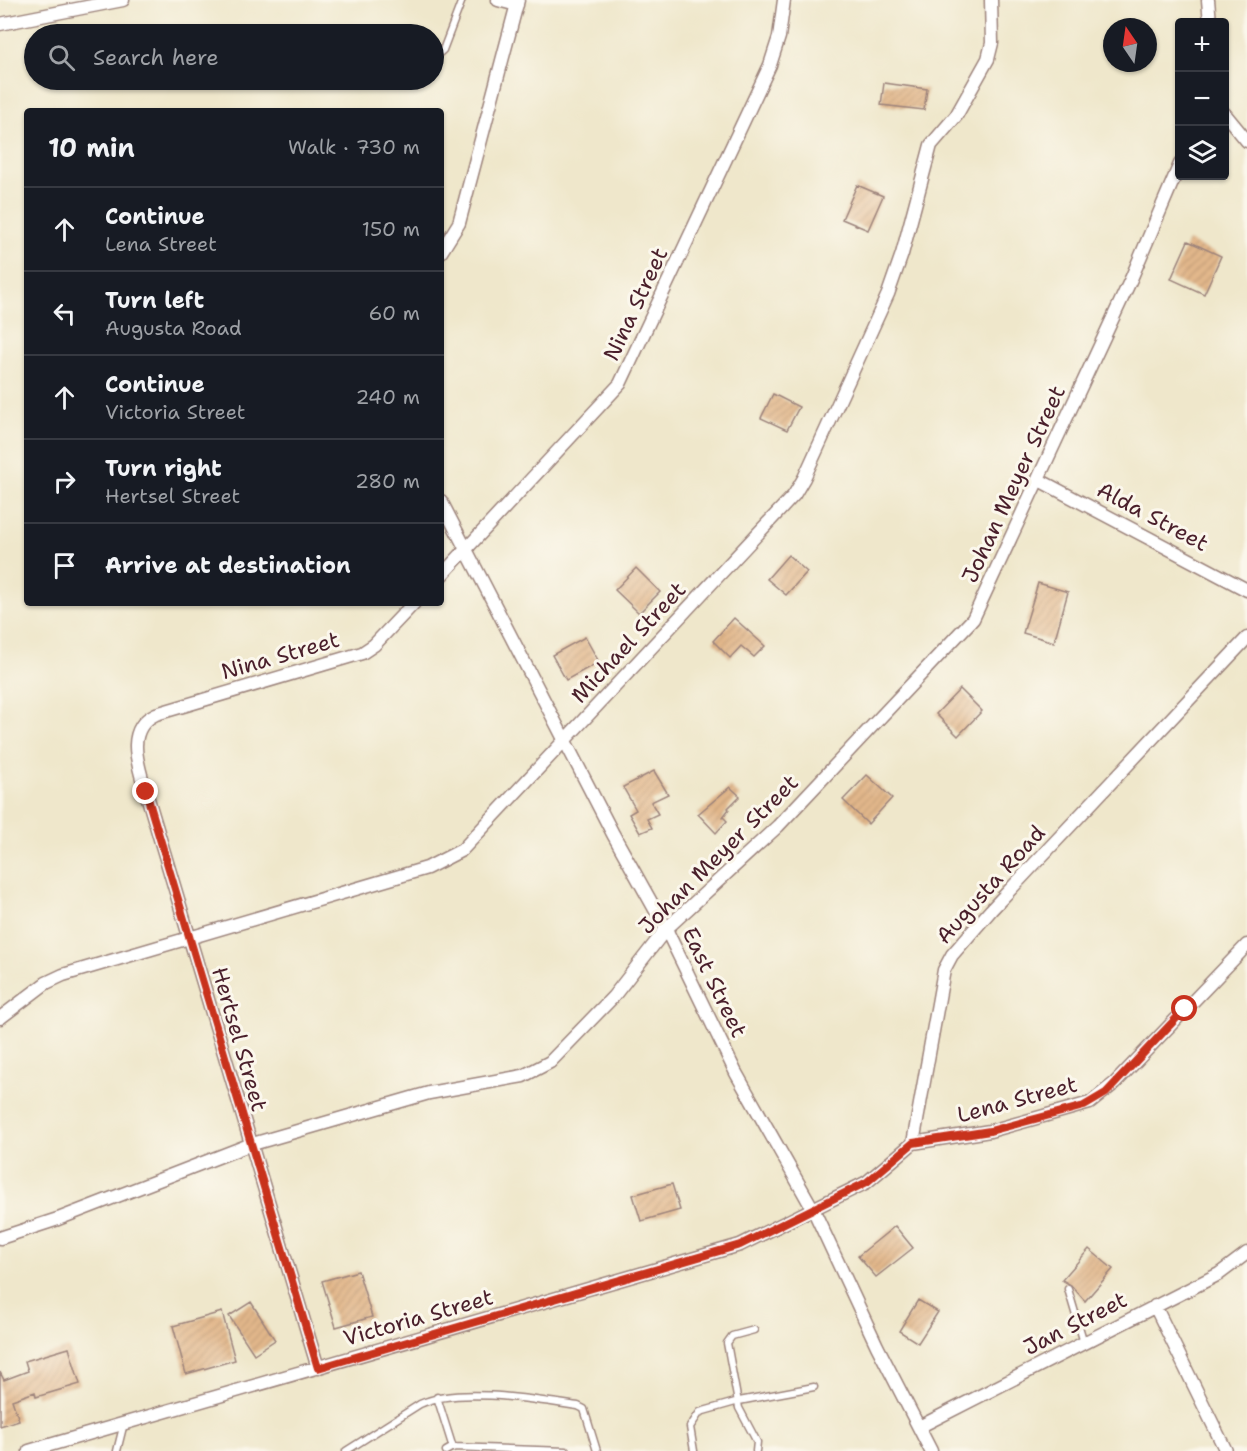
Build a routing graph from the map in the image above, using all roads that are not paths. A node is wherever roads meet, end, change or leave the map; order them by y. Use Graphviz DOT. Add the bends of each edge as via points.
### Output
graph roads {
  1 [pos="123,0"];
  2 [pos="462,0"];
  3 [pos="498,0"];
  4 [pos="784,0"];
  5 [pos="991,0"];
  6 [pos="1208,0"];
  7 [pos="518,2"];
  8 [pos="91,3"];
  9 [pos="1210,18"];
  10 [pos="0,24"];
  11 [pos="444,47"];
  12 [pos="1229,118"];
  13 [pos="1247,141"];
  14 [pos="1175,174"];
  15 [pos="444,247"];
  16 [pos="1039,480"];
  17 [pos="444,507"];
  18 [pos="466,548"];
  19 [pos="444,573"];
  20 [pos="1247,590"];
  21 [pos="411,606"];
  22 [pos="1247,638"];
  23 [pos="143,722"];
  24 [pos="564,740"];
  25 [pos="666,929"];
  26 [pos="189,938"];
  27 [pos="1247,945"];
  28 [pos="0,1018"];
  29 [pos="913,1143"];
  30 [pos="249,1145"];
  31 [pos="814,1210"];
  32 [pos="0,1238"];
  33 [pos="1247,1252"];
  34 [pos="1068,1289"];
  35 [pos="1155,1306"];
  36 [pos="754,1330"];
  37 [pos="1084,1342"];
  38 [pos="318,1368"];
  39 [pos="814,1387"];
  40 [pos="437,1397"];
  41 [pos="739,1401"];
  42 [pos="124,1423"];
  43 [pos="919,1427"];
  44 [pos="453,1449"];
  45 [pos="29,1451"];
  46 [pos="117,1451"];
  47 [pos="346,1451"];
  48 [pos="446,1451"];
  49 [pos="566,1451"];
  50 [pos="597,1451"];
  51 [pos="694,1451"];
  52 [pos="756,1451"];
  53 [pos="931,1451"];
  54 [pos="1226,1451"];
  1 -- 8 [label="street"];
  2 -- 11 [label="lane"];
  3 -- 7 [label="street"];
  4 -- 18 [label="street, Nina Street" via="770,65 620,384"];
  5 -- 24 [label="street, Michael Street" via="992,42 988,59 956,116 932,145 888,294 804,478 783,508"];
  6 -- 9 [label="street"];
  7 -- 15 [label="street" via="459,223"];
  8 -- 10 [label="street"];
  12 -- 13 [label="street"];
  14 -- 16 [label="street, Johan Meyer Street"];
  16 -- 20 [label="street, Alda Street"];
  16 -- 25 [label="street, Johan Meyer Street" via="973,619 778,826"];
  17 -- 18 [label="street, East Street"];
  18 -- 19 [label="street, Nina Street"];
  18 -- 24 [label="street, East Street"];
  21 -- 23 [label="street, Nina Street" via="380,640 362,653 156,714"];
  22 -- 29 [label="street, Augusta Road" via="952,955 941,985"];
  23 -- 26 [label="street, Hertsel Street" via="136,738 136,757"];
  24 -- 25 [label="street, East Street"];
  24 -- 26 [label="street, Michael Street" via="462,850 446,860"];
  25 -- 30 [label="street, Johan Meyer Street" via="613,997 536,1072 429,1093"];
  25 -- 31 [label="street, East Street" via="736,1073"];
  26 -- 28 [label="street, Michael Street" via="55,978"];
  26 -- 30 [label="street, Hertsel Street"];
  27 -- 29 [label="street, Lena Street" via="1115,1083 1090,1103 990,1131"];
  29 -- 31 [label="street" via="867,1182"];
  30 -- 32 [label="street, Johan Meyer Street"];
  30 -- 38 [label="street, Hertsel Street"];
  31 -- 38 [label="street, Victoria Street" via="740,1245"];
  31 -- 43 [label="street, East Street"];
  33 -- 35 [label="street, Jan Street" via="1225,1270"];
  34 -- 37 [label="lane"];
  35 -- 37 [label="street, Jan Street"];
  35 -- 54 [label="street"];
  36 -- 41 [label="lane" via="728,1340"];
  37 -- 43 [label="street, Jan Street"];
  38 -- 42 [label="street, Victoria Street"];
  39 -- 41 [label="lane"];
  40 -- 44 [label="lane"];
  40 -- 47 [label="lane"];
  40 -- 50 [label="lane" via="473,1396 578,1406 584,1409"];
  41 -- 51 [label="lane" via="696,1415 690,1427"];
  41 -- 52 [label="lane" via="740,1413 757,1442"];
  42 -- 45 [label="street, Victoria Street"];
  42 -- 46 [label="lane"];
  43 -- 53 [label="street, East Street"];
  44 -- 48 [label="lane"];
  44 -- 49 [label="lane"];
}
